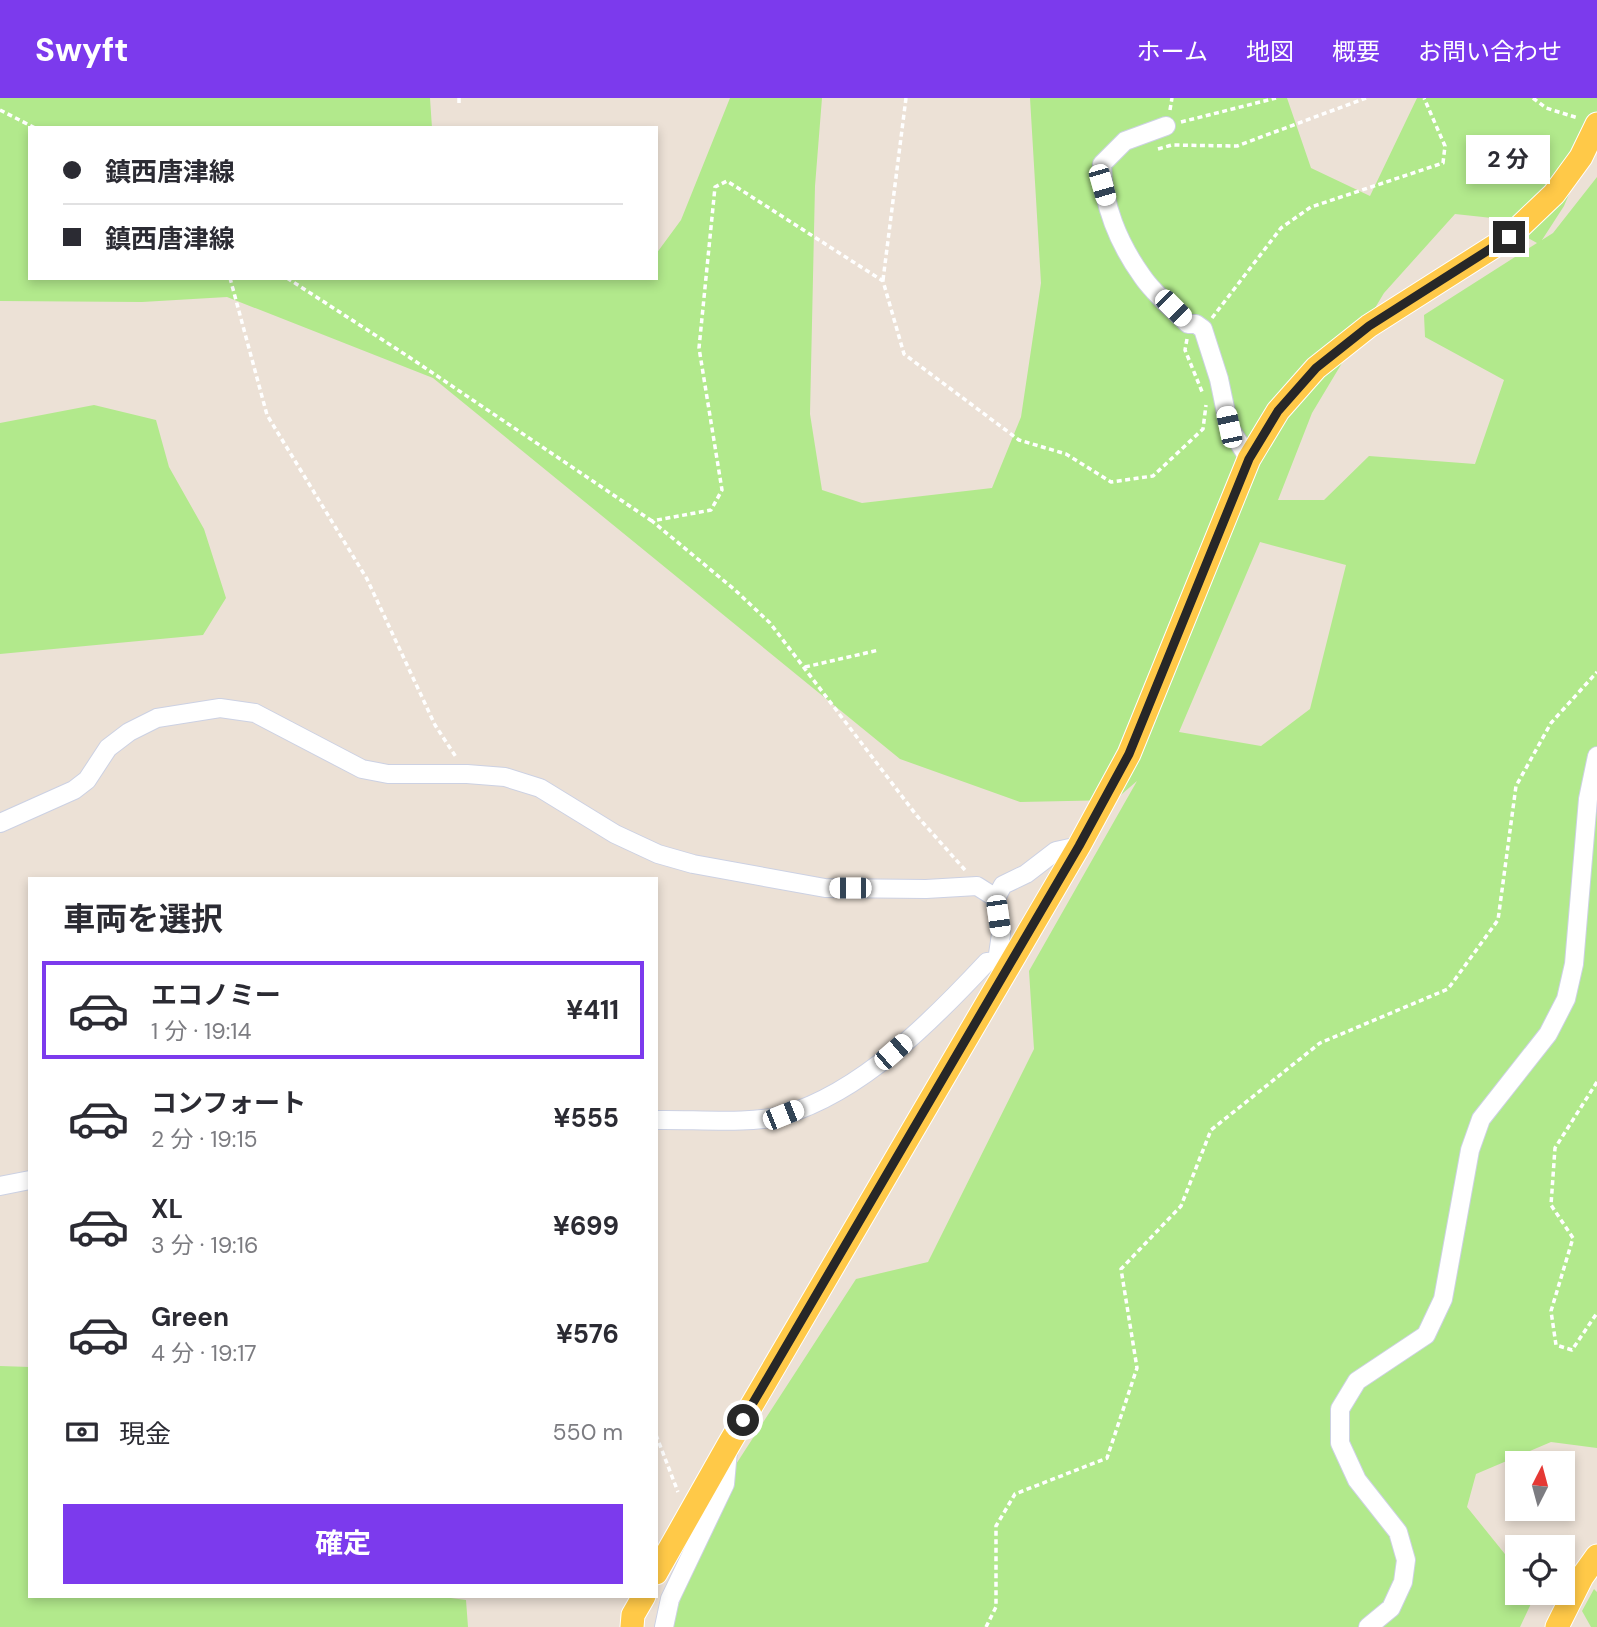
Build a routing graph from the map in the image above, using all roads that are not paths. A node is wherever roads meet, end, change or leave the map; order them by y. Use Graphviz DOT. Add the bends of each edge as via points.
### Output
graph roads {
  1 [pos="1591,122"];
  2 [pos="1166,126"];
  3 [pos="1249,459"];
  4 [pos="1597,756"];
  5 [pos="0,823"];
  6 [pos="1079,846"];
  7 [pos="996,898"];
  8 [pos="1002,964"];
  9 [pos="658,1120"];
  10 [pos="28,1180"];
  11 [pos="0,1186"];
  12 [pos="729,1444"];
  13 [pos="1597,1556"];
  14 [pos="658,1569"];
  15 [pos="643,1598"];
  16 [pos="632,1627"];
  17 [pos="664,1627"];
  18 [pos="1368,1627"];
  19 [pos="1557,1627"];
  1 -- 3 [label="main road" via="1581,157 1554,194 1509,237 1369,326 1316,368 1278,411"];
  2 -- 3 [label="street" via="1125,141 1102,164 1102,185 1114,225 1143,277 1196,326 1219,379 1229,427"];
  3 -- 6 [label="main road" via="1129,754"];
  4 -- 18 [label="street" via="1588,799 1574,964 1566,999 1548,1034 1481,1119 1470,1150 1443,1299 1426,1335 1357,1381 1340,1409 1339,1443 1357,1480 1398,1532 1406,1560 1404,1582 1391,1608"];
  5 -- 7 [label="street" via="74,790 87,780 108,748 129,732 157,718 219,708 255,713 362,769 388,774 505,777 541,788 615,834 694,864 825,888 977,886"];
  6 -- 7 [label="street" via="1056,851 1003,885"];
  6 -- 8 [label="main road"];
  7 -- 8 [label="street"];
  8 -- 9 [label="street" via="987,962 876,1067 818,1101 783,1115"];
  8 -- 12 [label="main road"];
  10 -- 11 [label="street"];
  12 -- 14 [label="main road"];
  12 -- 17 [label="street" via="725,1485 670,1599"];
  13 -- 19 [label="main road" via="1581,1577"];
  15 -- 16 [label="main road"];
}
